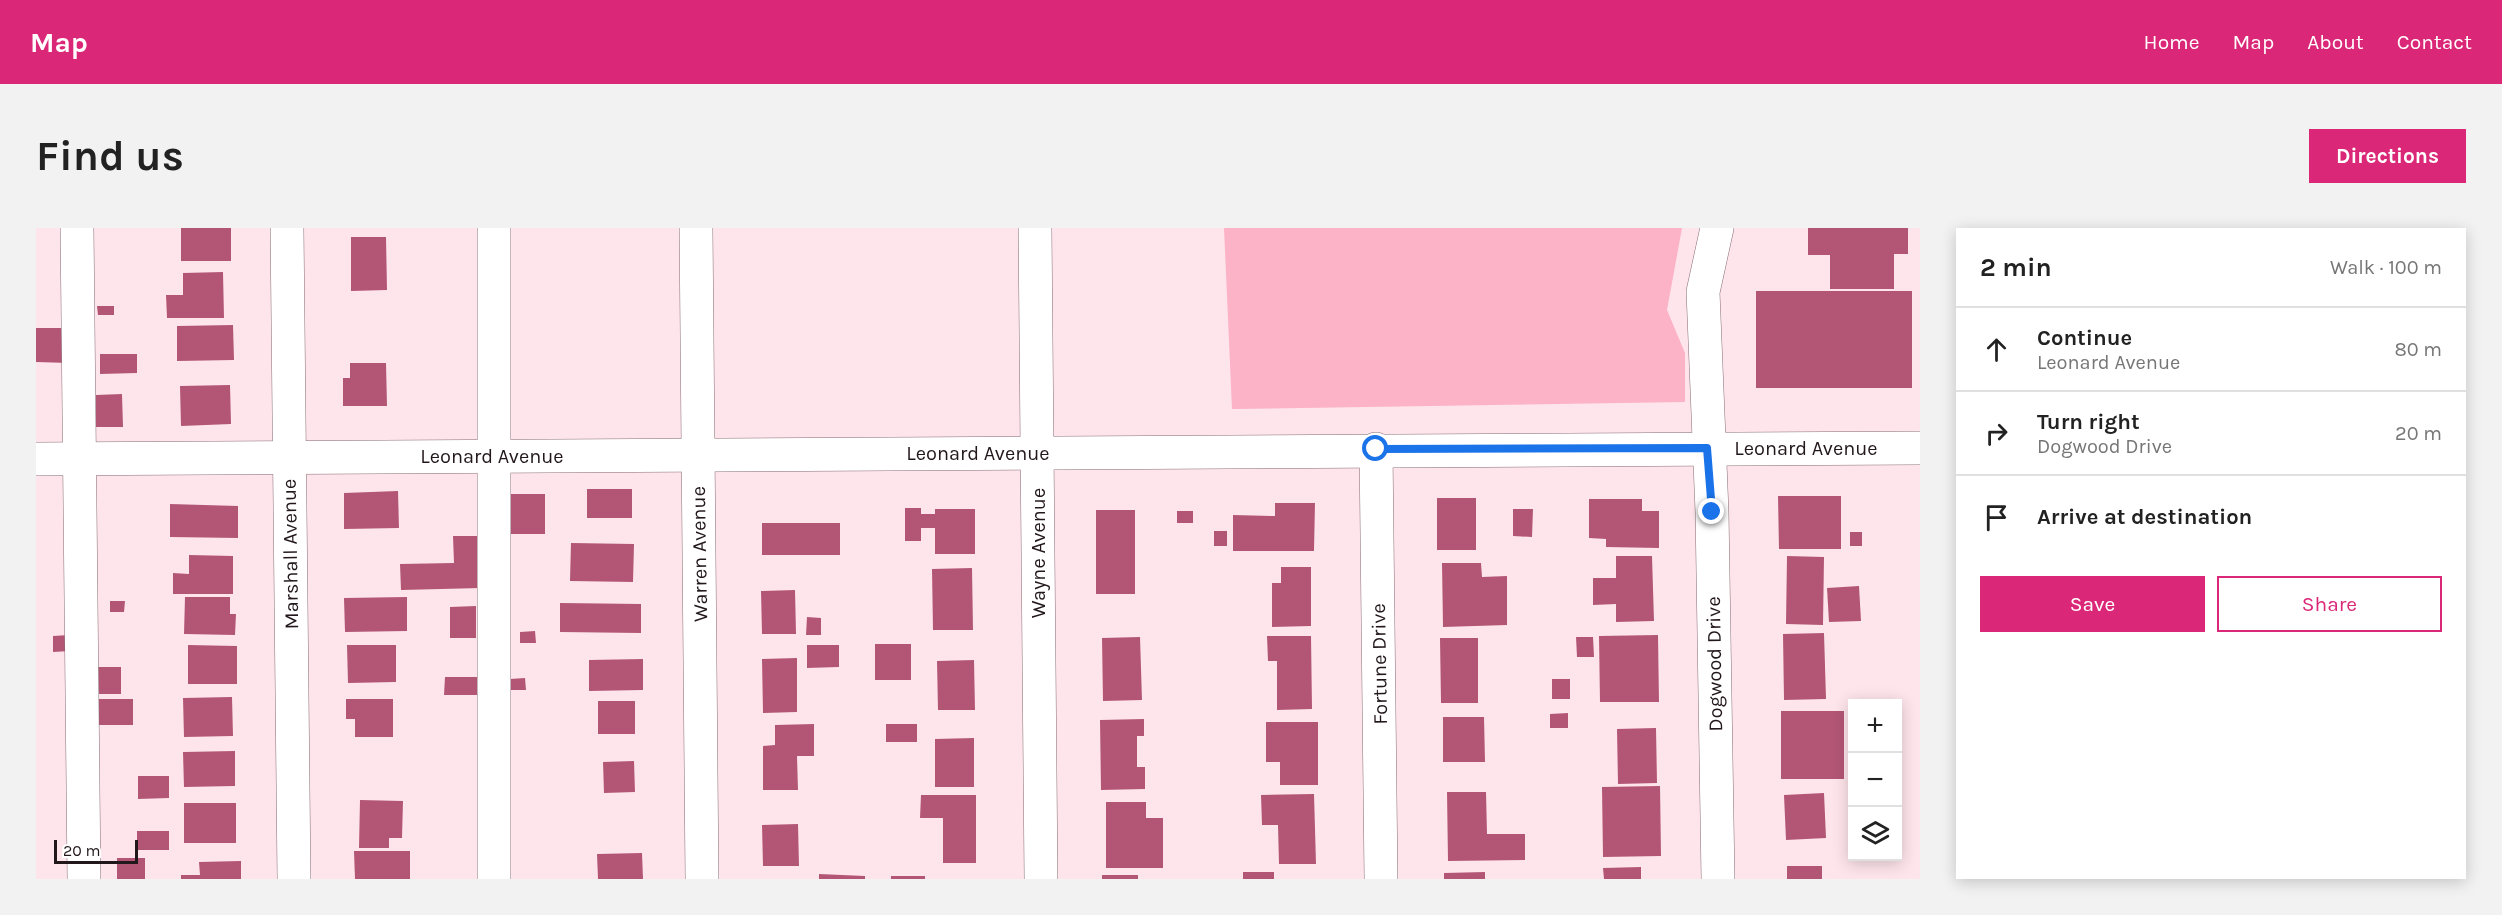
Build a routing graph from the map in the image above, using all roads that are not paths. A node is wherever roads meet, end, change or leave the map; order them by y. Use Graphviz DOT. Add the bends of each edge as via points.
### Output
graph roads {
  1 [pos="77,228"];
  2 [pos="287,228"];
  3 [pos="494,228"];
  4 [pos="696,228"];
  5 [pos="1035,228"];
  6 [pos="1717,228"];
  7 [pos="1707,448"];
  8 [pos="1920,448"];
  9 [pos="1376,449"];
  10 [pos="1037,453"];
  11 [pos="698,454"];
  12 [pos="495,456"];
  13 [pos="289,457"];
  14 [pos="36,459"];
  15 [pos="80,459"];
  16 [pos="84,879"];
  17 [pos="294,879"];
  18 [pos="494,879"];
  19 [pos="702,879"];
  20 [pos="1041,879"];
  21 [pos="1381,879"];
  22 [pos="1718,879"];
  1 -- 15 [label="street"];
  2 -- 13 [label="street, Marshall Avenue"];
  3 -- 12 [label="street"];
  4 -- 11 [label="street, Warren Avenue"];
  5 -- 10 [label="street, Wayne Avenue"];
  6 -- 7 [label="street, Dogwood Drive" via="1703,292"];
  7 -- 8 [label="street, Leonard Avenue"];
  7 -- 9 [label="street, Leonard Avenue"];
  7 -- 22 [label="street, Dogwood Drive" via="1712,512"];
  9 -- 10 [label="street, Leonard Avenue"];
  9 -- 21 [label="street, Fortune Drive"];
  10 -- 11 [label="street, Leonard Avenue"];
  10 -- 20 [label="street, Wayne Avenue"];
  11 -- 12 [label="street, Leonard Avenue"];
  11 -- 19 [label="street, Warren Avenue"];
  12 -- 13 [label="street, Leonard Avenue"];
  12 -- 18 [label="street"];
  13 -- 15 [label="street, Leonard Avenue"];
  13 -- 17 [label="street, Marshall Avenue"];
  14 -- 15 [label="street, Leonard Avenue"];
  15 -- 16 [label="street"];
}
